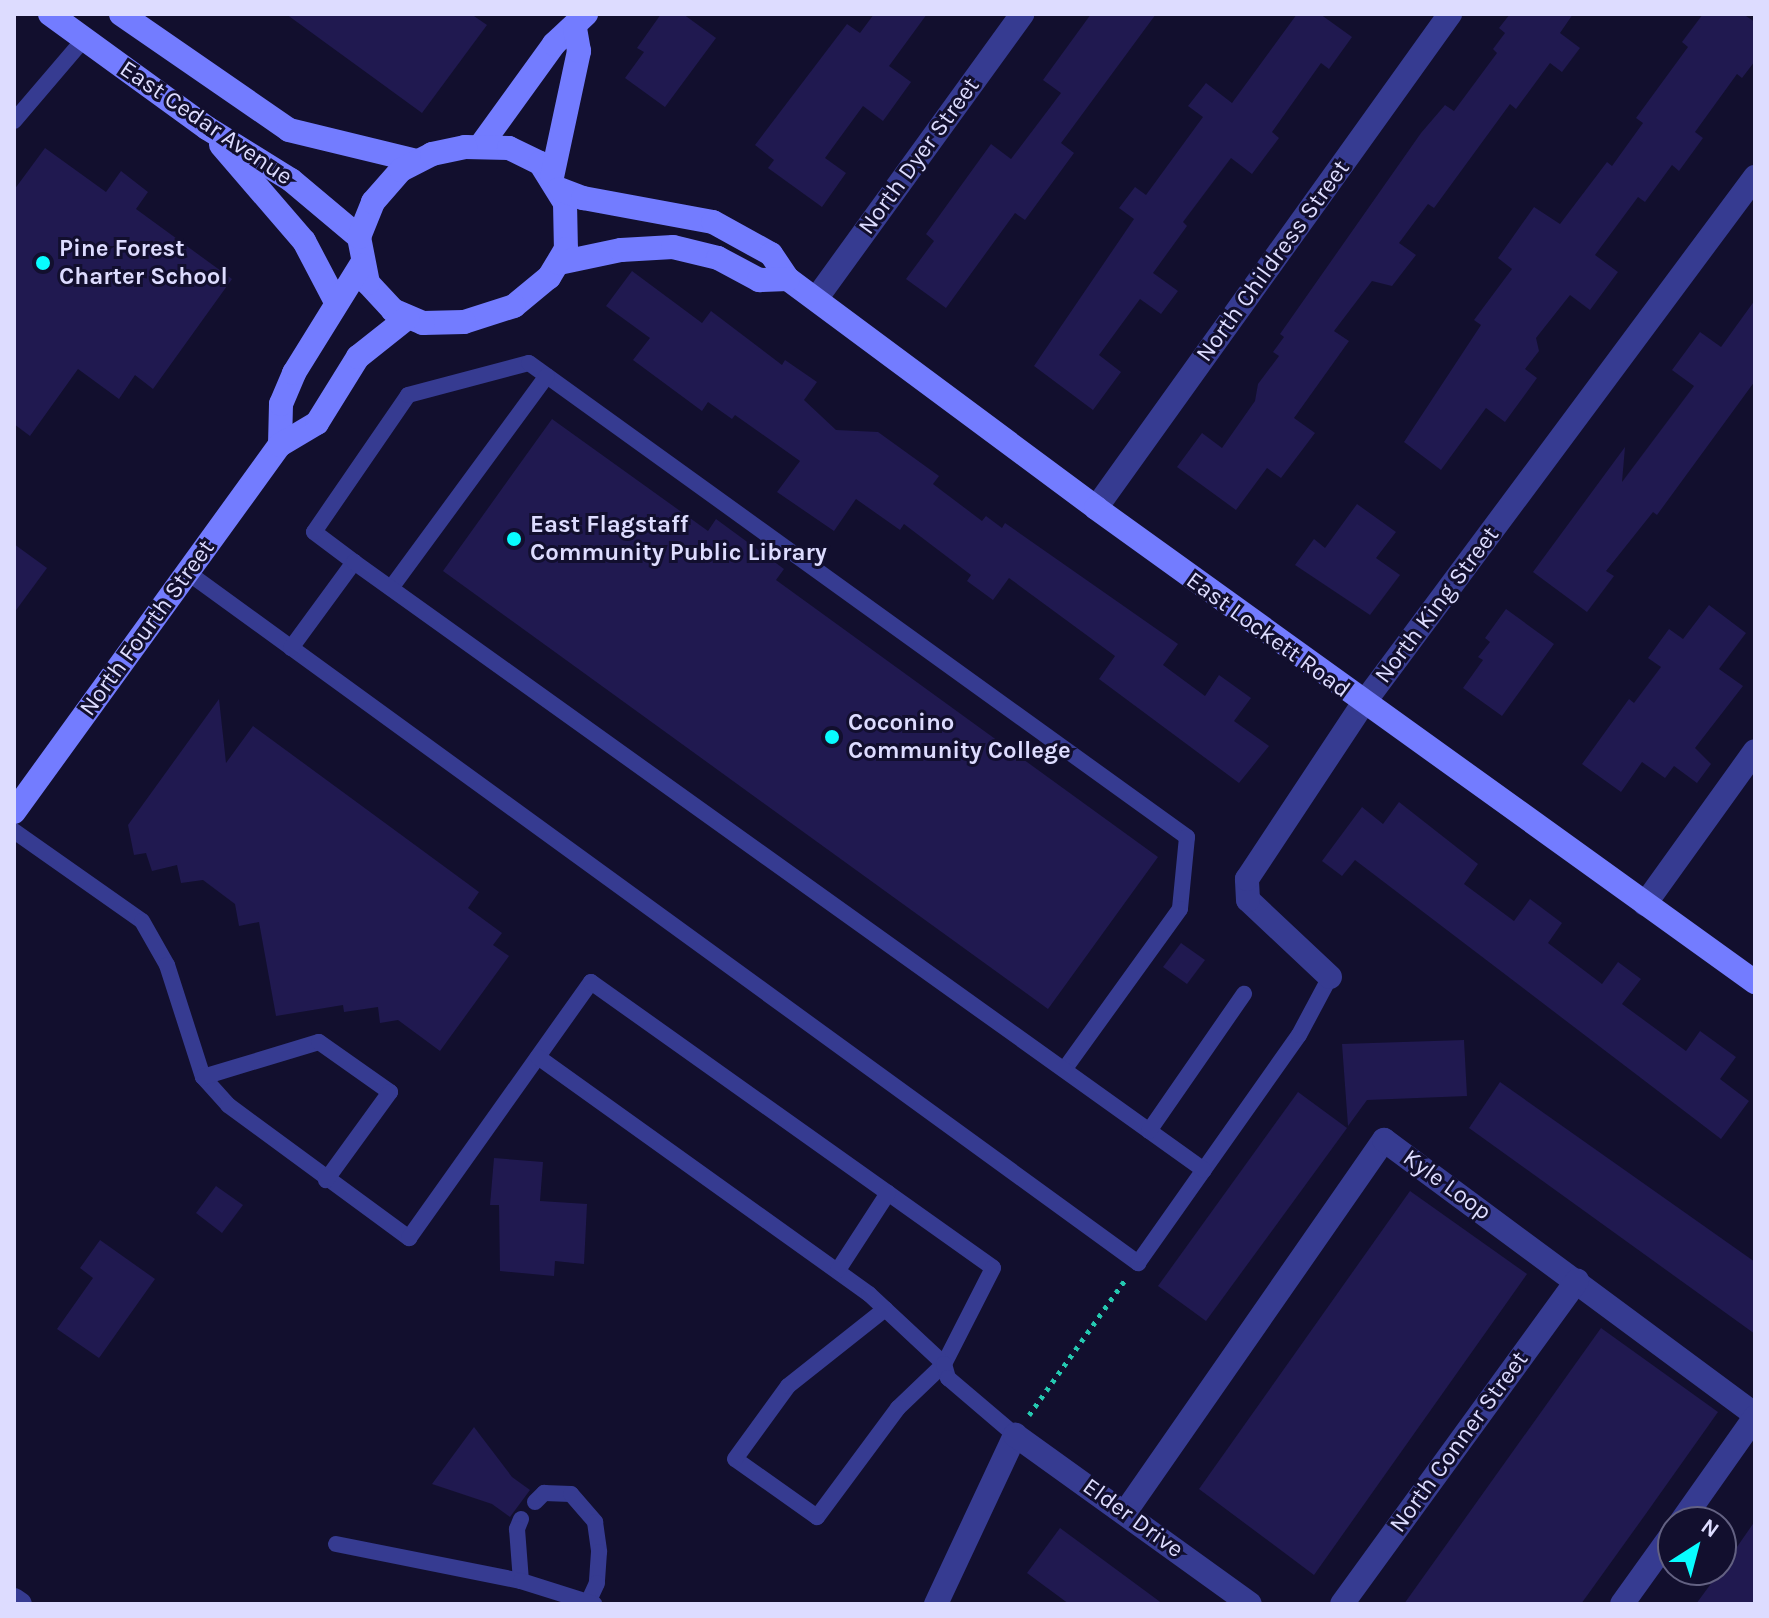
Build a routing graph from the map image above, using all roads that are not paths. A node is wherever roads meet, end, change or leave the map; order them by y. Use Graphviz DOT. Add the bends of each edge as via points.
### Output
graph roads {
  1 [pos="50,14"];
  2 [pos="121,14"];
  3 [pos="1022,14"];
  4 [pos="1450,14"];
  5 [pos="580,22"];
  6 [pos="84,39"];
  7 [pos="17,112"];
  8 [pos="207,128"];
  9 [pos="481,145"];
  10 [pos="417,161"];
  11 [pos="1755,177"];
  12 [pos="556,183"];
  13 [pos="359,237"];
  14 [pos="559,263"];
  15 [pos="361,265"];
  16 [pos="788,279"];
  17 [pos="816,299"];
  18 [pos="336,302"];
  19 [pos="407,318"];
  20 [pos="547,376"];
  21 [pos="280,445"];
  22 [pos="1096,508"];
  23 [pos="354,562"];
  24 [pos="187,572"];
  25 [pos="391,588"];
  26 [pos="291,648"];
  27 [pos="1363,704"];
  28 [pos="1755,751"];
  29 [pos="14,812"];
  30 [pos="14,831"];
  31 [pos="1645,904"];
  32 [pos="1330,977"];
  33 [pos="1755,982"];
  34 [pos="1244,994"];
  35 [pos="538,1057"];
  36 [pos="1064,1070"];
  37 [pos="203,1077"];
  38 [pos="1149,1131"];
  39 [pos="1204,1170"];
  40 [pos="326,1180"];
  41 [pos="888,1193"];
  42 [pos="838,1270"];
  43 [pos="1577,1280"];
  44 [pos="885,1309"];
  45 [pos="944,1364"];
  46 [pos="1755,1416"];
  47 [pos="1015,1435"];
  48 [pos="535,1502"];
  49 [pos="1692,1506"];
  50 [pos="1126,1511"];
  51 [pos="521,1519"];
  52 [pos="336,1544"];
  53 [pos="1657,1555"];
  54 [pos="521,1581"];
  55 [pos="14,1600"];
  56 [pos="591,1603"];
  57 [pos="20,1604"];
  58 [pos="936,1604"];
  59 [pos="1250,1604"];
  60 [pos="1342,1604"];
  61 [pos="1622,1604"];
  1 -- 6 [label="main road, East Cedar Avenue"];
  2 -- 10 [label="main road, East Cedar Avenue" via="289,130"];
  3 -- 17 [label="street, North Dyer Street"];
  4 -- 22 [label="street, North Childress Street"];
  5 -- 9 [label="main road" via="554,44"];
  5 -- 12 [label="main road"];
  6 -- 7 [label="lane"];
  6 -- 8 [label="main road, East Cedar Avenue"];
  8 -- 13 [label="main road, East Cedar Avenue" via="291,180"];
  8 -- 18 [label="main road" via="304,241"];
  9 -- 10 [label="main road"];
  9 -- 12 [label="main road" via="524,153"];
  10 -- 13 [label="main road" via="387,183"];
  11 -- 27 [label="street, North King Street"];
  12 -- 14 [label="main road" via="569,225"];
  12 -- 16 [label="main road, East Lockett Road" via="583,198 713,222 771,254"];
  13 -- 15 [label="main road"];
  14 -- 16 [label="main road, East Lockett Road" via="621,250 673,247 718,258 759,280"];
  14 -- 19 [label="main road" via="535,291 493,315 445,324"];
  15 -- 18 [label="main road"];
  15 -- 19 [label="main road" via="382,299"];
  16 -- 17 [label="main road, East Lockett Road"];
  17 -- 22 [label="main road, East Lockett Road"];
  18 -- 21 [label="main road" via="281,404"];
  19 -- 21 [label="main road, North Fourth Street" via="358,357 317,423"];
  20 -- 23 [label="lane" via="529,363 408,395 314,532"];
  20 -- 25 [label="lane"];
  20 -- 36 [label="lane" via="1187,837 1180,909"];
  21 -- 24 [label="main road, North Fourth Street"];
  22 -- 27 [label="main road, East Lockett Road"];
  23 -- 25 [label="lane"];
  23 -- 26 [label="lane"];
  24 -- 26 [label="lane"];
  24 -- 29 [label="main road, North Fourth Street"];
  25 -- 36 [label="lane"];
  26 -- 39 [label="lane, North King Street" via="1138,1263"];
  27 -- 31 [label="main road, East Lockett Road"];
  27 -- 32 [label="street, North King Street" via="1247,879 1248,900"];
  28 -- 31 [label="street"];
  30 -- 37 [label="lane" via="142,921 167,965"];
  31 -- 33 [label="main road, East Lockett Road"];
  32 -- 39 [label="lane, North King Street" via="1299,1035"];
  34 -- 38 [label="lane"];
  35 -- 40 [label="lane" via="409,1238"];
  35 -- 41 [label="lane" via="591,982"];
  35 -- 42 [label="lane"];
  36 -- 38 [label="lane"];
  37 -- 40 [label="lane" via="228,1105"];
  37 -- 40 [label="lane" via="319,1042 390,1092"];
  38 -- 39 [label="lane"];
  41 -- 42 [label="lane"];
  41 -- 45 [label="lane" via="993,1268"];
  42 -- 44 [label="lane"];
  43 -- 46 [label="street, Kyle Loop"];
  43 -- 50 [label="street, Kyle Loop" via="1384,1140"];
  43 -- 60 [label="street, North Conner Street"];
  44 -- 45 [label="lane"];
  44 -- 45 [label="lane" via="788,1386 735,1459 817,1517 898,1408"];
  45 -- 47 [label="lane" via="948,1378"];
  46 -- 49 [label="street, Kyle Loop"];
  47 -- 50 [label="street, Elder Drive"];
  47 -- 58 [label="street"];
  48 -- 56 [label="lane" via="544,1493 571,1494 595,1522 599,1552"];
  50 -- 59 [label="street, Elder Drive"];
  51 -- 54 [label="lane"];
  52 -- 54 [label="lane"];
  53 -- 61 [label="street"];
  54 -- 56 [label="lane"];
  55 -- 57 [label="street"];
}
